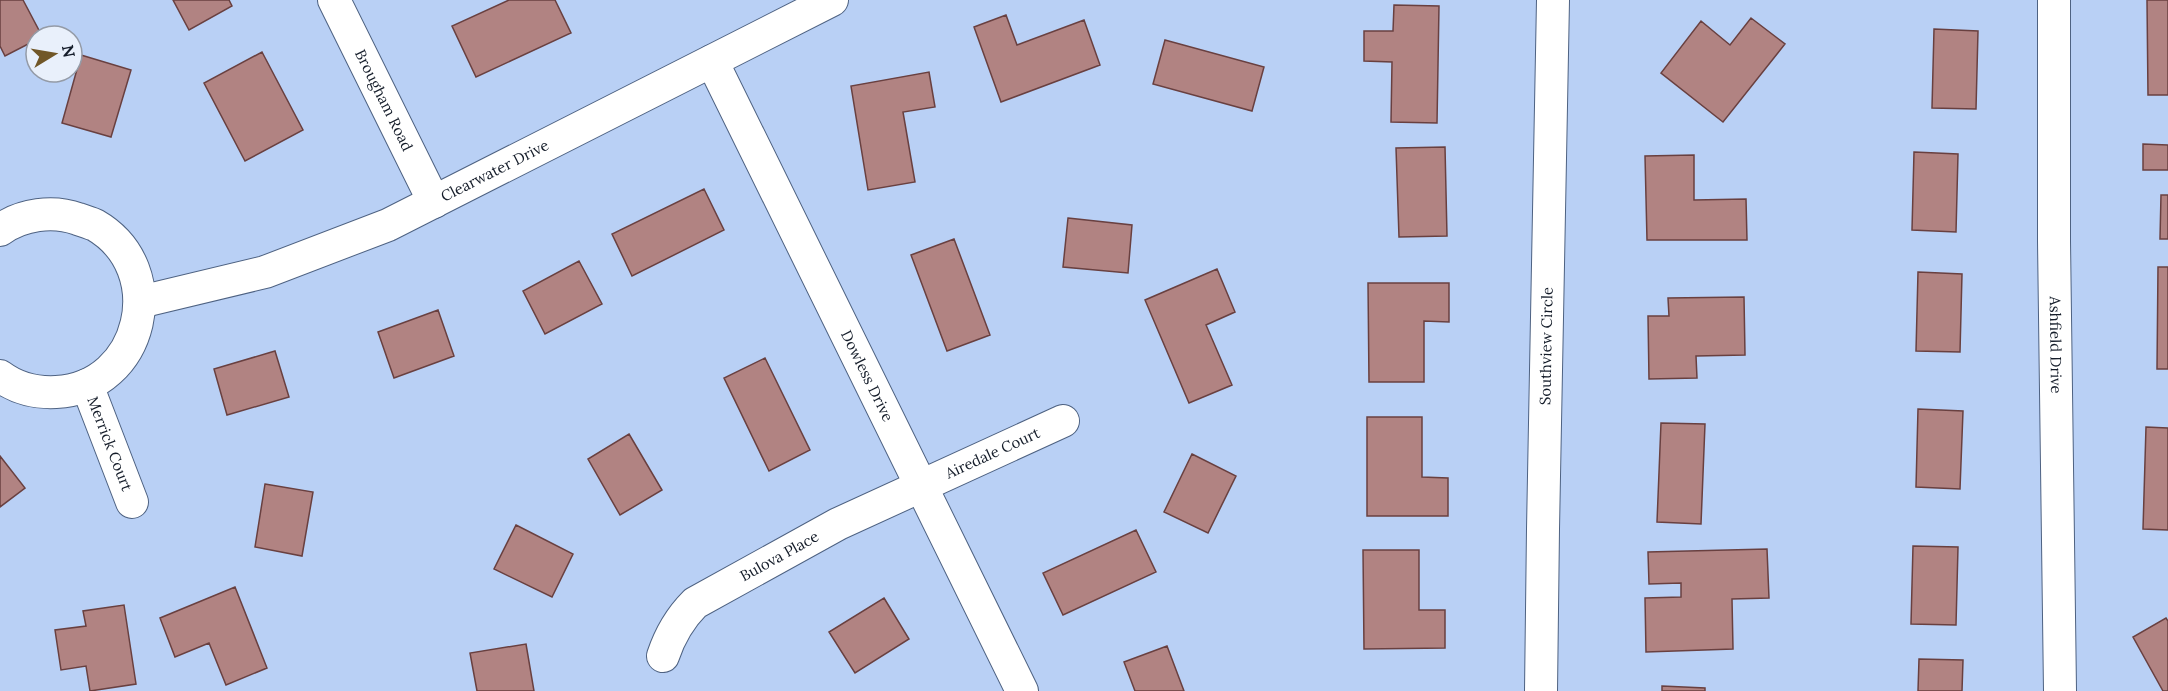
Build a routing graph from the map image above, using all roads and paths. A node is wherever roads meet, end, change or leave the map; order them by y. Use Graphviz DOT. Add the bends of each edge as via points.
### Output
graph roads {
  1 [pos="334,0"];
  2 [pos="832,0"];
  3 [pos="1553,0"];
  4 [pos="2054,0"];
  5 [pos="712,61"];
  6 [pos="434,202"];
  7 [pos="2,225"];
  8 [pos="140,302"];
  9 [pos="0,376"];
  10 [pos="87,385"];
  11 [pos="1063,421"];
  12 [pos="921,485"];
  13 [pos="132,502"];
  14 [pos="663,656"];
  15 [pos="1022,691"];
  16 [pos="1541,691"];
  17 [pos="2060,691"];
  1 -- 6 [label="street, Brougham Road"];
  2 -- 5 [label="street, Clearwater Drive"];
  3 -- 16 [label="street, Southview Circle"];
  4 -- 17 [label="street, Ashfield Drive"];
  5 -- 6 [label="street, Clearwater Drive"];
  5 -- 12 [label="street, Dowless Drive"];
  6 -- 8 [label="street, Clearwater Drive" via="388,225 265,272"];
  7 -- 8 [label="street" via="36,215 67,215 95,225 119,245 135,272"];
  8 -- 10 [label="street" via="137,328 126,352 109,372"];
  9 -- 10 [label="street" via="25,389 46,393"];
  10 -- 13 [label="street, Merrick Court"];
  11 -- 12 [label="street, Airedale Court"];
  12 -- 14 [label="street, Bulova Place" via="838,524 695,603 680,618"];
  12 -- 15 [label="street, Dowless Drive"];
}
